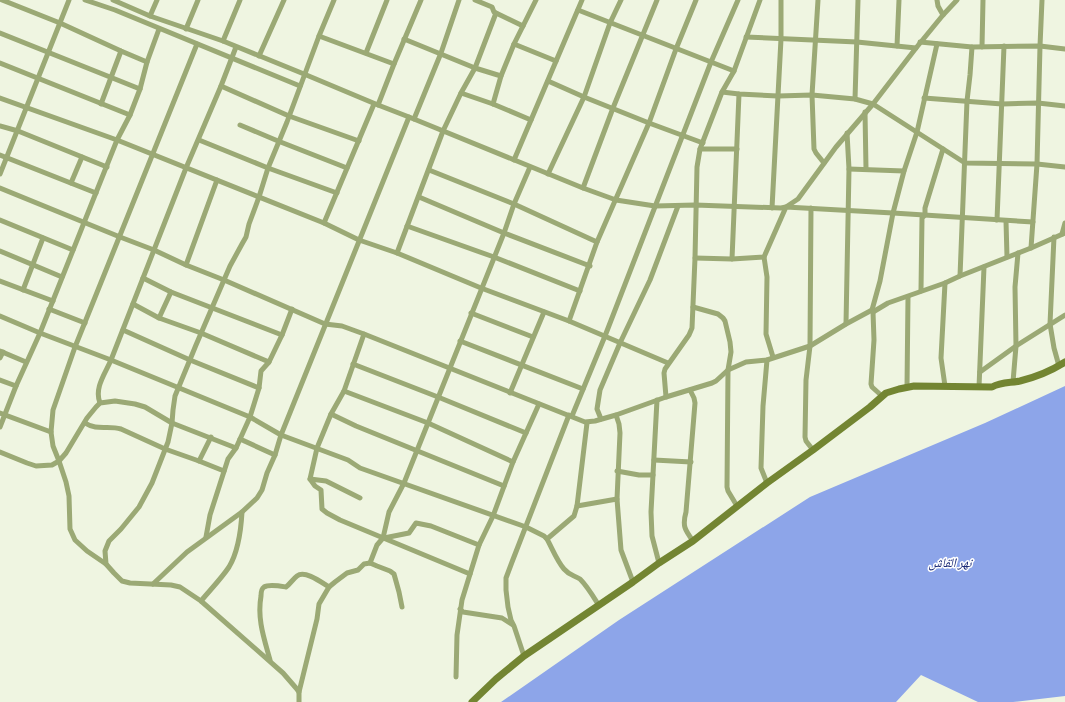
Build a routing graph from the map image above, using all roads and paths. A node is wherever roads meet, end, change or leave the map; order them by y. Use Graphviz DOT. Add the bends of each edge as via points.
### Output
graph roads {
  1 [pos="2,0"];
  2 [pos="69,0"];
  3 [pos="85,0"];
  4 [pos="113,0"];
  5 [pos="130,0"];
  6 [pos="156,0"];
  7 [pos="198,0"];
  8 [pos="240,0"];
  9 [pos="284,0"];
  10 [pos="334,0"];
  11 [pos="387,0"];
  12 [pos="421,0"];
  13 [pos="459,0"];
  14 [pos="475,0"];
  15 [pos="536,0"];
  16 [pos="582,0"];
  17 [pos="621,0"];
  18 [pos="657,0"];
  19 [pos="696,0"];
  20 [pos="738,0"];
  21 [pos="760,0"];
  22 [pos="781,0"];
  23 [pos="818,0"];
  24 [pos="858,0"];
  25 [pos="899,0"];
  26 [pos="937,0"];
  27 [pos="957,0"];
  28 [pos="983,0"];
  29 [pos="1042,0"];
  30 [pos="128,6"];
  31 [pos="578,10"];
  32 [pos="496,13"];
  33 [pos="943,15"];
  34 [pos="150,16"];
  35 [pos="60,22"];
  36 [pos="610,22"];
  37 [pos="523,26"];
  38 [pos="159,29"];
  39 [pos="186,29"];
  40 [pos="0,33"];
  41 [pos="643,35"];
  42 [pos="319,36"];
  43 [pos="746,37"];
  44 [pos="404,39"];
  45 [pos="781,39"];
  46 [pos="816,40"];
  47 [pos="223,41"];
  48 [pos="857,42"];
  49 [pos="920,42"];
  50 [pos="197,44"];
  51 [pos="514,44"];
  52 [pos="937,44"];
  53 [pos="897,46"];
  54 [pos="1004,46"];
  55 [pos="1040,46"];
  56 [pos="236,47"];
  57 [pos="972,47"];
  58 [pos="982,47"];
  59 [pos="916,48"];
  60 [pos="676,49"];
  61 [pos="1065,49"];
  62 [pos="121,51"];
  63 [pos="49,52"];
  64 [pos="366,53"];
  65 [pos="440,53"];
  66 [pos="259,56"];
  67 [pos="232,58"];
  68 [pos="556,61"];
  69 [pos="146,62"];
  70 [pos="711,62"];
  71 [pos="0,63"];
  72 [pos="394,64"];
  73 [pos="475,68"];
  74 [pos="734,71"];
  75 [pos="304,74"];
  76 [pos="501,76"];
  77 [pos="111,77"];
  78 [pos="38,78"];
  79 [pos="548,81"];
  80 [pos="221,86"];
  81 [pos="300,86"];
  82 [pos="140,89"];
  83 [pos="722,92"];
  84 [pos="461,93"];
  85 [pos="739,94"];
  86 [pos="812,94"];
  87 [pos="584,96"];
  88 [pos="778,96"];
  89 [pos="0,98"];
  90 [pos="924,98"];
  91 [pos="855,99"];
  92 [pos="967,101"];
  93 [pos="1038,103"];
  94 [pos="101,104"];
  95 [pos="376,104"];
  96 [pos="493,104"];
  97 [pos="873,104"];
  98 [pos="1002,104"];
  99 [pos="1065,106"];
  100 [pos="27,107"];
  101 [pos="613,108"];
  102 [pos="865,112"];
  103 [pos="130,115"];
  104 [pos="289,116"];
  105 [pos="411,118"];
  106 [pos="531,120"];
  107 [pos="649,123"];
  108 [pos="240,125"];
  109 [pos="0,126"];
  110 [pos="18,131"];
  111 [pos="443,131"];
  112 [pos="917,132"];
  113 [pos="847,134"];
  114 [pos="683,136"];
  115 [pos="117,140"];
  116 [pos="198,140"];
  117 [pos="278,141"];
  118 [pos="359,141"];
  119 [pos="703,143"];
  120 [pos="700,149"];
  121 [pos="737,149"];
  122 [pos="943,149"];
  123 [pos="153,154"];
  124 [pos="0,155"];
  125 [pos="7,158"];
  126 [pos="82,158"];
  127 [pos="514,160"];
  128 [pos="965,162"];
  129 [pos="824,163"];
  130 [pos="999,163"];
  131 [pos="1037,164"];
  132 [pos="106,167"];
  133 [pos="530,167"];
  134 [pos="1065,167"];
  135 [pos="186,168"];
  136 [pos="268,168"];
  137 [pos="348,168"];
  138 [pos="849,169"];
  139 [pos="866,169"];
  140 [pos="429,170"];
  141 [pos="904,171"];
  142 [pos="0,174"];
  143 [pos="548,174"];
  144 [pos="217,180"];
  145 [pos="71,183"];
  146 [pos="0,188"];
  147 [pos="583,188"];
  148 [pos="96,193"];
  149 [pos="337,193"];
  150 [pos="259,197"];
  151 [pos="419,197"];
  152 [pos="616,200"];
  153 [pos="514,204"];
  154 [pos="655,206"];
  155 [pos="678,206"];
  156 [pos="695,206"];
  157 [pos="734,206"];
  158 [pos="786,207"];
  159 [pos="772,208"];
  160 [pos="811,208"];
  161 [pos="848,210"];
  162 [pos="893,213"];
  163 [pos="925,215"];
  164 [pos="963,217"];
  165 [pos="0,220"];
  166 [pos="997,220"];
  167 [pos="1006,220"];
  168 [pos="1033,222"];
  169 [pos="84,223"];
  170 [pos="324,223"];
  171 [pos="1065,223"];
  172 [pos="407,226"];
  173 [pos="504,233"];
  174 [pos="1063,233"];
  175 [pos="120,237"];
  176 [pos="1054,237"];
  177 [pos="43,238"];
  178 [pos="359,240"];
  179 [pos="597,242"];
  180 [pos="1031,248"];
  181 [pos="73,250"];
  182 [pos="154,250"];
  183 [pos="0,251"];
  184 [pos="397,253"];
  185 [pos="1018,253"];
  186 [pos="494,257"];
  187 [pos="695,258"];
  188 [pos="764,258"];
  189 [pos="1007,258"];
  190 [pos="732,259"];
  191 [pos="33,265"];
  192 [pos="186,265"];
  193 [pos="590,266"];
  194 [pos="984,267"];
  195 [pos="960,276"];
  196 [pos="62,277"];
  197 [pos="143,278"];
  198 [pos="224,280"];
  199 [pos="0,281"];
  200 [pos="945,283"];
  201 [pos="481,288"];
  202 [pos="23,290"];
  203 [pos="580,291"];
  204 [pos="921,291"];
  205 [pos="171,292"];
  206 [pos="908,297"];
  207 [pos="53,301"];
  208 [pos="133,304"];
  209 [pos="693,307"];
  210 [pos="212,308"];
  211 [pos="50,309"];
  212 [pos="292,309"];
  213 [pos="873,311"];
  214 [pos="544,312"];
  215 [pos="472,313"];
  216 [pos="1065,315"];
  217 [pos="0,316"];
  218 [pos="159,318"];
  219 [pos="569,321"];
  220 [pos="85,323"];
  221 [pos="325,324"];
  222 [pos="846,324"];
  223 [pos="1050,324"];
  224 [pos="123,330"];
  225 [pos="40,333"];
  226 [pos="201,333"];
  227 [pos="364,334"];
  228 [pos="282,335"];
  229 [pos="605,336"];
  230 [pos="533,338"];
  231 [pos="460,341"];
  232 [pos="620,343"];
  233 [pos="810,346"];
  234 [pos="1016,346"];
  235 [pos="75,347"];
  236 [pos="1,351"];
  237 [pos="773,357"];
  238 [pos="0,358"];
  239 [pos="111,360"];
  240 [pos="190,360"];
  241 [pos="767,360"];
  242 [pos="26,362"];
  243 [pos="269,362"];
  244 [pos="668,363"];
  245 [pos="353,364"];
  246 [pos="1062,364"];
  247 [pos="522,365"];
  248 [pos="449,368"];
  249 [pos="728,370"];
  250 [pos="980,372"];
  251 [pos="0,380"];
  252 [pos="1013,382"];
  253 [pos="16,386"];
  254 [pos="945,386"];
  255 [pos="978,386"];
  256 [pos="907,387"];
  257 [pos="178,388"];
  258 [pos="259,388"];
  259 [pos="583,389"];
  260 [pos="690,390"];
  261 [pos="344,391"];
  262 [pos="510,393"];
  263 [pos="882,396"];
  264 [pos="438,397"];
  265 [pos="666,397"];
  266 [pos="657,400"];
  267 [pos="100,403"];
  268 [pos="539,404"];
  269 [pos="2,414"];
  270 [pos="330,414"];
  271 [pos="616,415"];
  272 [pos="570,416"];
  273 [pos="250,417"];
  274 [pos="601,419"];
  275 [pos="85,423"];
  276 [pos="172,423"];
  277 [pos="428,423"];
  278 [pos="587,423"];
  279 [pos="0,427"];
  280 [pos="51,432"];
  281 [pos="526,433"];
  282 [pos="281,436"];
  283 [pos="211,438"];
  284 [pos="240,439"];
  285 [pos="236,448"];
  286 [pos="316,448"];
  287 [pos="165,449"];
  288 [pos="813,450"];
  289 [pos="416,451"];
  290 [pos="0,452"];
  291 [pos="275,455"];
  292 [pos="654,460"];
  293 [pos="59,461"];
  294 [pos="199,461"];
  295 [pos="513,462"];
  296 [pos="691,462"];
  297 [pos="617,471"];
  298 [pos="224,472"];
  299 [pos="653,475"];
  300 [pos="310,479"];
  301 [pos="404,483"];
  302 [pos="767,483"];
  303 [pos="504,486"];
  304 [pos="360,498"];
  305 [pos="616,499"];
  306 [pos="577,506"];
  307 [pos="738,506"];
  308 [pos="242,512"];
  309 [pos="493,516"];
  310 [pos="526,527"];
  311 [pos="206,538"];
  312 [pos="383,538"];
  313 [pos="547,539"];
  314 [pos="693,541"];
  315 [pos="479,545"];
  316 [pos="370,563"];
  317 [pos="659,563"];
  318 [pos="106,564"];
  319 [pos="470,574"];
  320 [pos="633,582"];
  321 [pos="153,584"];
  322 [pos="329,587"];
  323 [pos="201,601"];
  324 [pos="598,604"];
  325 [pos="402,606"];
  326 [pos="460,609"];
  327 [pos="514,626"];
  328 [pos="524,656"];
  329 [pos="270,661"];
  330 [pos="456,678"];
  331 [pos="299,692"];
  332 [pos="299,702"];
  333 [pos="472,702"];
  1 -- 35 [label="street"];
  2 -- 35 [label="street"];
  3 -- 38 [label="street"];
  4 -- 30 [label="street"];
  5 -- 30 [label="street"];
  6 -- 34 [label="street"];
  7 -- 39 [label="street"];
  8 -- 47 [label="street"];
  9 -- 66 [label="street"];
  10 -- 42 [label="street"];
  11 -- 64 [label="street"];
  12 -- 44 [label="street"];
  13 -- 65 [label="street"];
  14 -- 32 [label="street" via="492,7"];
  15 -- 37 [label="street"];
  16 -- 31 [label="street"];
  17 -- 36 [label="street"];
  18 -- 41 [label="street"];
  19 -- 60 [label="street"];
  20 -- 70 [label="street"];
  21 -- 43 [label="street"];
  22 -- 45 [label="street"];
  23 -- 46 [label="street"];
  24 -- 48 [label="street"];
  25 -- 53 [label="street"];
  26 -- 33 [label="street"];
  27 -- 33 [label="street"];
  28 -- 58 [label="street"];
  29 -- 55 [label="street"];
  30 -- 34 [label="street"];
  31 -- 36 [label="street"];
  31 -- 68 [label="street"];
  32 -- 37 [label="street"];
  32 -- 73 [label="street"];
  33 -- 49 [label="street"];
  34 -- 39 [label="street"];
  35 -- 62 [label="street"];
  35 -- 63 [label="street"];
  36 -- 41 [label="street"];
  36 -- 87 [label="street"];
  37 -- 51 [label="street"];
  38 -- 50 [label="street"];
  38 -- 69 [label="street"];
  39 -- 47 [label="street"];
  40 -- 63 [label="street"];
  41 -- 60 [label="street"];
  41 -- 101 [label="street"];
  42 -- 64 [label="street"];
  42 -- 75 [label="street"];
  43 -- 45 [label="street"];
  43 -- 74 [label="street"];
  44 -- 65 [label="street"];
  44 -- 72 [label="street"];
  45 -- 46 [label="street"];
  45 -- 88 [label="street"];
  46 -- 48 [label="street"];
  46 -- 86 [label="street"];
  47 -- 56 [label="street"];
  48 -- 53 [label="street"];
  48 -- 91 [label="street"];
  49 -- 52 [label="street"];
  49 -- 59 [label="street"];
  50 -- 67 [label="street"];
  50 -- 123 [label="street"];
  51 -- 68 [label="street"];
  51 -- 76 [label="street"];
  52 -- 57 [label="street"];
  52 -- 90 [label="street"];
  53 -- 59 [label="street"];
  54 -- 55 [label="street"];
  54 -- 58 [label="street"];
  54 -- 98 [label="street"];
  55 -- 61 [label="street"];
  55 -- 93 [label="street"];
  56 -- 66 [label="street"];
  56 -- 67 [label="street"];
  57 -- 58 [label="street"];
  57 -- 92 [label="street"];
  59 -- 97 [label="street"];
  60 -- 70 [label="street"];
  60 -- 107 [label="street"];
  62 -- 69 [label="street"];
  62 -- 77 [label="street"];
  63 -- 77 [label="street"];
  63 -- 78 [label="street"];
  64 -- 72 [label="street"];
  65 -- 73 [label="street"];
  65 -- 105 [label="street"];
  66 -- 75 [label="street"];
  67 -- 80 [label="street"];
  67 -- 81 [label="street"];
  68 -- 79 [label="street"];
  69 -- 82 [label="street"];
  70 -- 74 [label="street"];
  70 -- 114 [label="street"];
  71 -- 78 [label="street"];
  72 -- 95 [label="street"];
  73 -- 76 [label="street"];
  73 -- 84 [label="street"];
  74 -- 83 [label="street"];
  75 -- 81 [label="street"];
  75 -- 95 [label="street"];
  76 -- 96 [label="street"];
  77 -- 82 [label="street"];
  77 -- 94 [label="street"];
  78 -- 94 [label="street"];
  78 -- 100 [label="street"];
  79 -- 87 [label="street"];
  79 -- 106 [label="street"];
  80 -- 104 [label="street"];
  80 -- 116 [label="street"];
  81 -- 104 [label="street"];
  82 -- 103 [label="street"];
  83 -- 85 [label="street"];
  83 -- 119 [label="street"];
  84 -- 96 [label="street"];
  84 -- 111 [label="street"];
  85 -- 88 [label="street"];
  85 -- 121 [label="street"];
  86 -- 88 [label="street"];
  86 -- 91 [label="street"];
  86 -- 129 [label="street" via="814,149"];
  87 -- 101 [label="street"];
  87 -- 143 [label="street"];
  88 -- 159 [label="street"];
  89 -- 100 [label="street"];
  90 -- 92 [label="street"];
  90 -- 112 [label="street"];
  91 -- 97 [label="street"];
  92 -- 98 [label="street"];
  92 -- 128 [label="street"];
  93 -- 98 [label="street"];
  93 -- 99 [label="street"];
  93 -- 131 [label="street"];
  94 -- 103 [label="street"];
  95 -- 105 [label="street"];
  95 -- 118 [label="street"];
  96 -- 106 [label="street"];
  97 -- 102 [label="street"];
  97 -- 112 [label="street"];
  98 -- 130 [label="street"];
  100 -- 110 [label="street"];
  100 -- 115 [label="street"];
  101 -- 107 [label="street"];
  101 -- 147 [label="street"];
  102 -- 113 [label="street"];
  102 -- 139 [label="street"];
  103 -- 115 [label="street"];
  104 -- 117 [label="street"];
  104 -- 118 [label="street"];
  105 -- 111 [label="street"];
  105 -- 178 [label="street"];
  106 -- 127 [label="street"];
  107 -- 114 [label="street"];
  107 -- 152 [label="street"];
  108 -- 117 [label="street"];
  109 -- 110 [label="street"];
  110 -- 125 [label="street"];
  110 -- 126 [label="street"];
  111 -- 127 [label="street"];
  111 -- 140 [label="street"];
  112 -- 122 [label="street"];
  112 -- 141 [label="street"];
  113 -- 129 [label="street"];
  113 -- 138 [label="street"];
  114 -- 119 [label="street"];
  114 -- 154 [label="street"];
  115 -- 123 [label="street"];
  115 -- 132 [label="street"];
  116 -- 135 [label="street"];
  116 -- 136 [label="street"];
  117 -- 136 [label="street"];
  117 -- 137 [label="street"];
  118 -- 137 [label="street"];
  119 -- 120 [label="street"];
  120 -- 121 [label="street"];
  120 -- 156 [label="street" via="696,167"];
  121 -- 157 [label="street"];
  122 -- 128 [label="street"];
  122 -- 163 [label="street"];
  123 -- 135 [label="street"];
  123 -- 175 [label="street"];
  124 -- 125 [label="street"];
  125 -- 142 [label="street"];
  125 -- 145 [label="street"];
  126 -- 132 [label="street"];
  126 -- 145 [label="street"];
  127 -- 133 [label="street"];
  128 -- 130 [label="street"];
  128 -- 164 [label="street"];
  129 -- 158 [label="street" via="798,199"];
  130 -- 131 [label="street"];
  130 -- 166 [label="street"];
  131 -- 134 [label="street"];
  131 -- 168 [label="street"];
  132 -- 148 [label="street"];
  133 -- 143 [label="street"];
  133 -- 153 [label="street"];
  135 -- 144 [label="street"];
  135 -- 182 [label="street"];
  136 -- 149 [label="street"];
  136 -- 150 [label="street"];
  137 -- 149 [label="street"];
  138 -- 139 [label="street"];
  138 -- 161 [label="street"];
  139 -- 141 [label="street"];
  140 -- 151 [label="street"];
  140 -- 153 [label="street"];
  141 -- 162 [label="street"];
  143 -- 147 [label="street"];
  144 -- 150 [label="street"];
  144 -- 192 [label="street"];
  145 -- 148 [label="street"];
  146 -- 169 [label="street"];
  147 -- 152 [label="street"];
  148 -- 169 [label="street"];
  149 -- 170 [label="street"];
  150 -- 170 [label="street"];
  150 -- 198 [label="street" via="246,237"];
  151 -- 172 [label="street"];
  151 -- 173 [label="street"];
  152 -- 154 [label="street"];
  152 -- 179 [label="street"];
  153 -- 173 [label="street"];
  153 -- 179 [label="street"];
  154 -- 155 [label="street"];
  154 -- 229 [label="street"];
  155 -- 156 [label="street"];
  155 -- 232 [label="street" via="650,280"];
  156 -- 157 [label="street"];
  156 -- 187 [label="street"];
  157 -- 159 [label="street"];
  157 -- 190 [label="street"];
  158 -- 159 [label="street"];
  158 -- 160 [label="street"];
  158 -- 188 [label="street"];
  160 -- 161 [label="street"];
  160 -- 233 [label="street"];
  161 -- 162 [label="street"];
  161 -- 222 [label="street"];
  162 -- 163 [label="street"];
  162 -- 213 [label="street"];
  163 -- 164 [label="street"];
  163 -- 204 [label="street" via="921,225"];
  164 -- 166 [label="street"];
  164 -- 195 [label="street"];
  165 -- 177 [label="street"];
  166 -- 167 [label="street"];
  167 -- 168 [label="street"];
  167 -- 189 [label="street"];
  168 -- 180 [label="street"];
  169 -- 175 [label="street"];
  169 -- 181 [label="street"];
  170 -- 178 [label="street"];
  171 -- 174 [label="street"];
  172 -- 184 [label="street"];
  172 -- 186 [label="street"];
  173 -- 186 [label="street"];
  173 -- 193 [label="street"];
  174 -- 176 [label="street"];
  175 -- 182 [label="street"];
  175 -- 220 [label="street"];
  176 -- 180 [label="street"];
  176 -- 223 [label="street"];
  177 -- 181 [label="street"];
  177 -- 191 [label="street"];
  178 -- 184 [label="street"];
  178 -- 221 [label="street"];
  179 -- 193 [label="street"];
  180 -- 185 [label="street"];
  181 -- 196 [label="street"];
  182 -- 192 [label="street"];
  182 -- 197 [label="street"];
  183 -- 191 [label="street"];
  184 -- 201 [label="street"];
  185 -- 189 [label="street"];
  185 -- 234 [label="street" via="1015,287"];
  186 -- 201 [label="street"];
  186 -- 203 [label="street"];
  187 -- 190 [label="street"];
  187 -- 209 [label="street"];
  188 -- 190 [label="street"];
  188 -- 237 [label="street" via="767,277 766,334"];
  189 -- 194 [label="street"];
  191 -- 196 [label="street"];
  191 -- 202 [label="street"];
  192 -- 198 [label="street"];
  193 -- 203 [label="street"];
  194 -- 195 [label="street"];
  194 -- 250 [label="street"];
  195 -- 200 [label="street"];
  196 -- 207 [label="street"];
  197 -- 205 [label="street"];
  197 -- 208 [label="street"];
  198 -- 210 [label="street"];
  198 -- 212 [label="street"];
  199 -- 202 [label="street"];
  200 -- 204 [label="street"];
  200 -- 254 [label="street" via="941,358"];
  201 -- 214 [label="street"];
  201 -- 215 [label="street"];
  202 -- 207 [label="street"];
  203 -- 219 [label="street"];
  204 -- 206 [label="street"];
  205 -- 210 [label="street"];
  205 -- 218 [label="street"];
  206 -- 213 [label="street"];
  206 -- 256 [label="street"];
  207 -- 211 [label="street"];
  208 -- 218 [label="street"];
  208 -- 224 [label="street"];
  209 -- 244 [label="street" via="691,332"];
  209 -- 249 [label="street" via="718,314 723,318 731,347"];
  210 -- 226 [label="street"];
  210 -- 228 [label="street"];
  211 -- 220 [label="street"];
  211 -- 225 [label="street"];
  212 -- 221 [label="street"];
  212 -- 228 [label="street"];
  213 -- 222 [label="street"];
  213 -- 263 [label="street" via="872,385"];
  214 -- 219 [label="street"];
  214 -- 230 [label="street"];
  215 -- 230 [label="street"];
  215 -- 231 [label="street"];
  216 -- 223 [label="street"];
  217 -- 225 [label="street"];
  218 -- 226 [label="street"];
  219 -- 229 [label="street"];
  220 -- 235 [label="street"];
  221 -- 227 [label="street" via="342,326"];
  221 -- 282 [label="street"];
  222 -- 233 [label="street"];
  223 -- 234 [label="street"];
  223 -- 246 [label="street" via="1054,348"];
  224 -- 239 [label="street"];
  224 -- 240 [label="street"];
  225 -- 235 [label="street"];
  225 -- 242 [label="street"];
  226 -- 240 [label="street"];
  226 -- 243 [label="street"];
  227 -- 245 [label="street"];
  227 -- 248 [label="street"];
  228 -- 243 [label="street"];
  229 -- 232 [label="street"];
  229 -- 259 [label="street"];
  230 -- 247 [label="street"];
  231 -- 247 [label="street"];
  231 -- 248 [label="street"];
  232 -- 244 [label="street"];
  232 -- 274 [label="street" via="600,390 596,409"];
  233 -- 237 [label="street"];
  233 -- 288 [label="street" via="806,380 805,437"];
  234 -- 250 [label="street"];
  234 -- 252 [label="street"];
  235 -- 239 [label="street"];
  235 -- 280 [label="street" via="54,405"];
  236 -- 238 [label="street"];
  236 -- 242 [label="street"];
  237 -- 241 [label="street"];
  239 -- 257 [label="street"];
  239 -- 267 [label="street" via="98,388"];
  240 -- 257 [label="street"];
  240 -- 258 [label="street"];
  241 -- 249 [label="street" via="746,362"];
  241 -- 302 [label="street" via="762,406 761,468"];
  242 -- 253 [label="street"];
  243 -- 258 [label="street" via="261,371"];
  244 -- 265 [label="street" via="664,373"];
  245 -- 261 [label="street"];
  245 -- 264 [label="street"];
  246 -- 252 [label="main road" via="1044,374"];
  247 -- 259 [label="street"];
  247 -- 262 [label="street"];
  248 -- 262 [label="street"];
  248 -- 264 [label="street"];
  249 -- 260 [label="street" via="716,381"];
  249 -- 307 [label="street" via="727,486"];
  250 -- 255 [label="street"];
  251 -- 253 [label="street"];
  252 -- 255 [label="main road" via="992,387"];
  253 -- 269 [label="street"];
  254 -- 255 [label="main road"];
  254 -- 256 [label="main road"];
  256 -- 263 [label="main road"];
  257 -- 273 [label="street"];
  257 -- 276 [label="street"];
  258 -- 273 [label="street"];
  259 -- 272 [label="street"];
  260 -- 265 [label="street"];
  260 -- 296 [label="street" via="695,403"];
  261 -- 270 [label="street"];
  261 -- 277 [label="street"];
  262 -- 268 [label="street"];
  263 -- 288 [label="main road"];
  264 -- 277 [label="street"];
  264 -- 281 [label="street"];
  265 -- 266 [label="street"];
  266 -- 271 [label="street"];
  266 -- 292 [label="street"];
  267 -- 275 [label="street"];
  267 -- 276 [label="street" via="121,402 145,407"];
  268 -- 272 [label="street"];
  268 -- 281 [label="street"];
  269 -- 279 [label="street"];
  269 -- 280 [label="street"];
  270 -- 286 [label="street"];
  270 -- 289 [label="street"];
  271 -- 274 [label="street"];
  271 -- 297 [label="street" via="620,434"];
  272 -- 278 [label="street"];
  272 -- 310 [label="street"];
  273 -- 282 [label="street"];
  273 -- 284 [label="street"];
  274 -- 278 [label="street"];
  275 -- 287 [label="street" via="94,427 121,429"];
  275 -- 293 [label="street"];
  276 -- 283 [label="street"];
  276 -- 287 [label="street"];
  277 -- 289 [label="street"];
  277 -- 295 [label="street"];
  278 -- 306 [label="street"];
  280 -- 293 [label="street" via="52,446"];
  281 -- 295 [label="street"];
  282 -- 286 [label="street"];
  282 -- 291 [label="street"];
  283 -- 285 [label="street"];
  283 -- 294 [label="street"];
  284 -- 285 [label="street"];
  284 -- 291 [label="street"];
  285 -- 298 [label="street" via="228,459"];
  286 -- 300 [label="street"];
  286 -- 301 [label="street" via="348,460 360,468"];
  287 -- 294 [label="street"];
  287 -- 318 [label="street" via="147,494 109,541 105,551"];
  288 -- 302 [label="main road"];
  289 -- 301 [label="street"];
  289 -- 303 [label="street"];
  290 -- 293 [label="street" via="36,466 52,465"];
  291 -- 308 [label="street" via="262,490"];
  292 -- 296 [label="street"];
  292 -- 299 [label="street"];
  293 -- 318 [label="street" via="66,482 70,528 74,540"];
  294 -- 298 [label="street"];
  295 -- 303 [label="street"];
  296 -- 314 [label="street" via="684,520 685,529"];
  297 -- 299 [label="street"];
  297 -- 305 [label="street"];
  298 -- 311 [label="street" via="210,515"];
  299 -- 317 [label="street" via="652,534"];
  300 -- 304 [label="street" via="326,481"];
  300 -- 312 [label="street" via="322,490 324,511"];
  301 -- 309 [label="street"];
  301 -- 312 [label="street" via="389,512"];
  302 -- 307 [label="main road"];
  303 -- 309 [label="street"];
  305 -- 306 [label="street"];
  305 -- 320 [label="street" via="621,550"];
  306 -- 313 [label="street" via="574,516"];
  307 -- 314 [label="main road"];
  308 -- 311 [label="street"];
  308 -- 323 [label="street" via="233,559"];
  309 -- 310 [label="street"];
  309 -- 315 [label="street"];
  310 -- 313 [label="street"];
  310 -- 327 [label="street" via="506,578 508,607"];
  311 -- 321 [label="street"];
  312 -- 315 [label="street" via="409,533 416,523 431,526"];
  312 -- 316 [label="street" via="377,545"];
  312 -- 319 [label="street"];
  313 -- 324 [label="street" via="562,567 581,581"];
  314 -- 317 [label="main road"];
  315 -- 319 [label="street"];
  316 -- 322 [label="street" via="347,573"];
  316 -- 325 [label="street" via="394,574"];
  317 -- 320 [label="main road"];
  318 -- 321 [label="street" via="122,581"];
  319 -- 326 [label="street"];
  320 -- 324 [label="main road"];
  321 -- 323 [label="street" via="180,587"];
  322 -- 329 [label="street" via="305,574 299,574 286,587 278,585 263,588 259,614"];
  322 -- 331 [label="street" via="319,604"];
  323 -- 329 [label="street"];
  324 -- 328 [label="main road"];
  326 -- 327 [label="street" via="462,612 502,618"];
  326 -- 330 [label="street"];
  327 -- 328 [label="street"];
  328 -- 333 [label="main road"];
  329 -- 331 [label="street"];
  331 -- 332 [label="street"];
}
